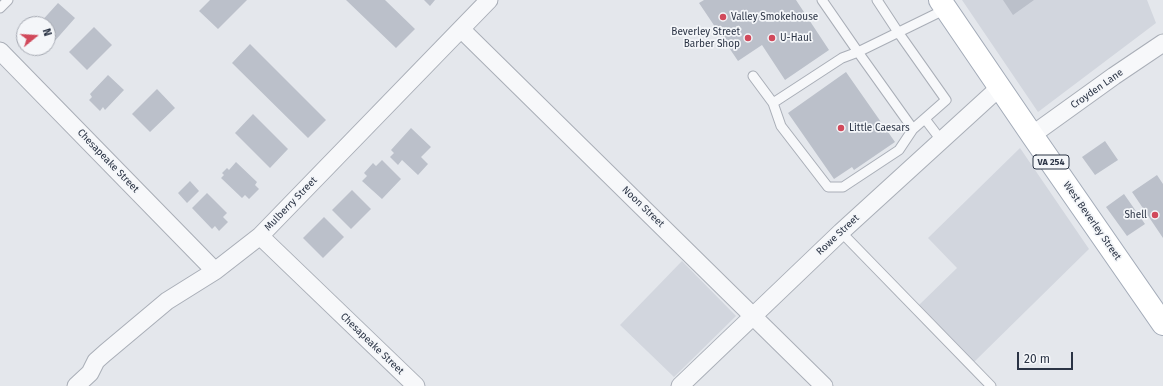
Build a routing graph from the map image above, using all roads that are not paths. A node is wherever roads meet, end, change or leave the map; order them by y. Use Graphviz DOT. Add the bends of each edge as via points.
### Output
graph roads {
  1 [pos="8,0"];
  2 [pos="489,0"];
  3 [pos="822,0"];
  4 [pos="877,0"];
  5 [pos="943,4"];
  6 [pos="0,8"];
  7 [pos="461,30"];
  8 [pos="898,32"];
  9 [pos="1163,43"];
  10 [pos="0,51"];
  11 [pos="858,52"];
  12 [pos="753,76"];
  13 [pos="1000,87"];
  14 [pos="773,103"];
  15 [pos="925,119"];
  16 [pos="913,129"];
  17 [pos="1032,135"];
  18 [pos="941,140"];
  19 [pos="841,232"];
  20 [pos="260,236"];
  21 [pos="216,271"];
  22 [pos="754,316"];
  23 [pos="1163,324"];
  24 [pos="88,379"];
  25 [pos="76,386"];
  26 [pos="416,386"];
  27 [pos="680,386"];
  28 [pos="824,386"];
  29 [pos="991,386"];
  1 -- 6 [label="lane"];
  2 -- 7 [label="street, Mulberry Street"];
  3 -- 11 [label="lane"];
  4 -- 8 [label="lane"];
  5 -- 8 [label="lane"];
  5 -- 13 [label="main road, West Beverley Street / VA 254"];
  7 -- 20 [label="street, Mulberry Street"];
  7 -- 22 [label="street, Noon Street"];
  8 -- 11 [label="lane"];
  8 -- 15 [label="lane" via="946,100"];
  9 -- 17 [label="street, Croyden Lane"];
  10 -- 21 [label="street, Chesapeake Street"];
  11 -- 14 [label="lane" via="842,58"];
  11 -- 16 [label="lane"];
  12 -- 14 [label="lane"];
  13 -- 17 [label="main road, West Beverley Street / VA 254"];
  13 -- 18 [label="street, Rowe Street"];
  14 -- 16 [label="lane" via="780,126 828,187 842,187 899,150"];
  15 -- 16 [label="lane"];
  15 -- 18 [label="lane"];
  17 -- 23 [label="main road, West Beverley Street / VA 254"];
  18 -- 19 [label="street, Rowe Street"];
  19 -- 22 [label="street, Rowe Street"];
  19 -- 29 [label="lane"];
  20 -- 21 [label="street, Mulberry Street"];
  20 -- 26 [label="street, Chesapeake Street"];
  21 -- 24 [label="street, Mulberry Street" via="167,301 105,353 96,361"];
  22 -- 27 [label="street, Rowe Street"];
  22 -- 28 [label="street, Noon Street"];
  24 -- 25 [label="street, Mulberry Street"];
}
